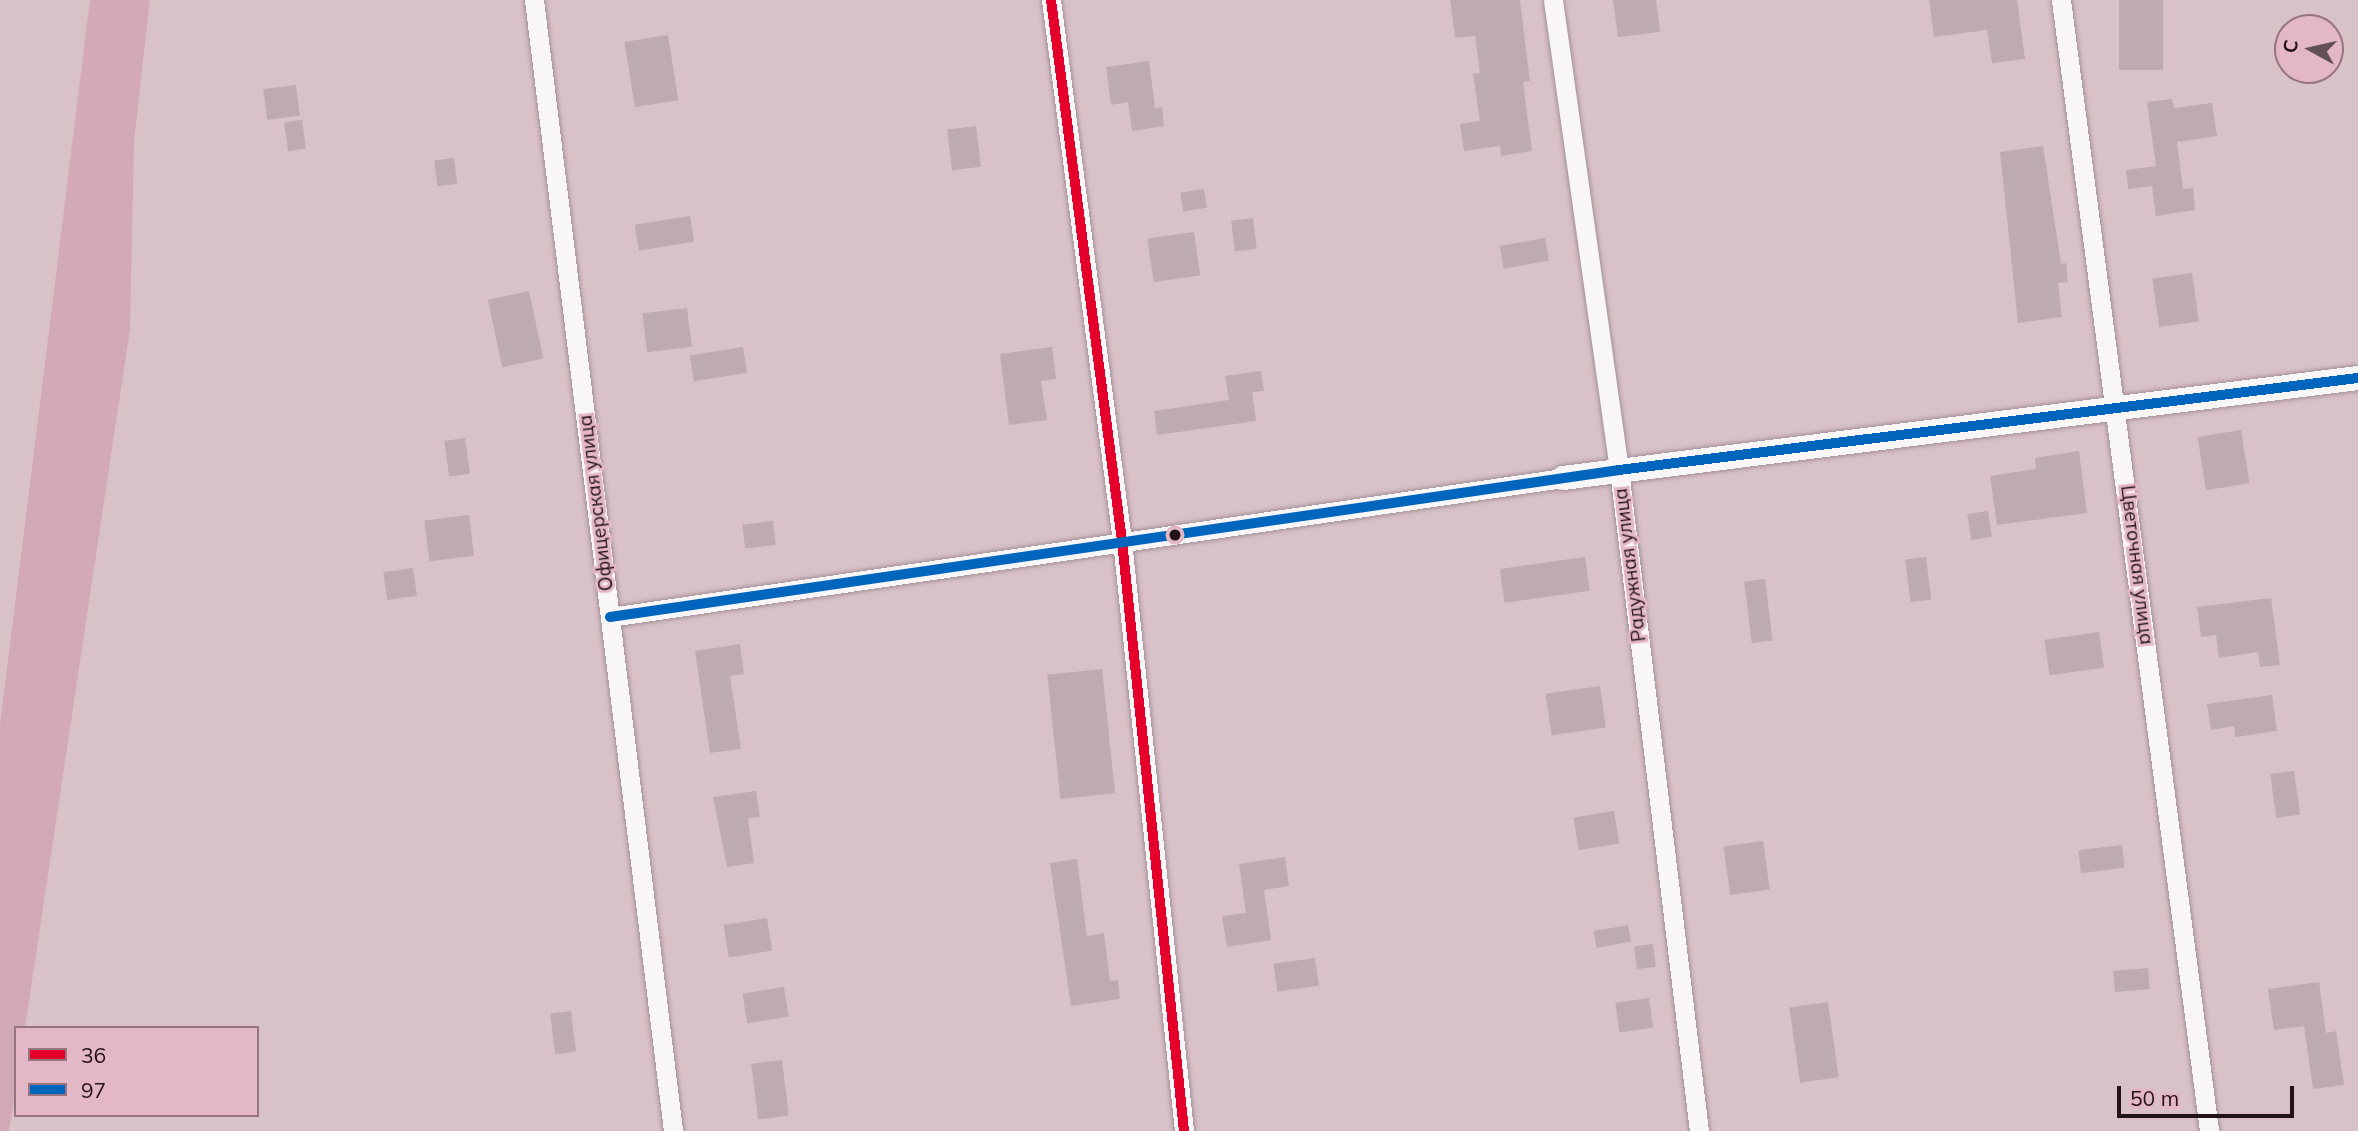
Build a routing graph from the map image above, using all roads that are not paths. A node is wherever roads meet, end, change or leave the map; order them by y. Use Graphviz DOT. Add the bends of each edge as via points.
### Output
graph roads {
  1 [pos="534,0"];
  2 [pos="1051,0"];
  3 [pos="1553,0"];
  4 [pos="2060,0"];
  5 [pos="2358,378"];
  6 [pos="2117,412"];
  7 [pos="1619,470"];
  8 [pos="1563,478"];
  9 [pos="1122,541"];
  10 [pos="610,617"];
  11 [pos="673,1131"];
  12 [pos="1184,1131"];
  13 [pos="1699,1131"];
  14 [pos="2209,1131"];
  1 -- 10 [label="street, Офицерская улица"];
  2 -- 9 [label="street"];
  3 -- 7 [label="street, Радужная улица"];
  4 -- 6 [label="street, Цветочная улица"];
  5 -- 6 [label="street"];
  6 -- 7 [label="street"];
  6 -- 14 [label="street, Цветочная улица"];
  7 -- 8 [label="street"];
  7 -- 13 [label="street, Радужная улица"];
  8 -- 9 [label="street"];
  9 -- 10 [label="street"];
  9 -- 12 [label="street"];
  10 -- 11 [label="street, Офицерская улица"];
}
